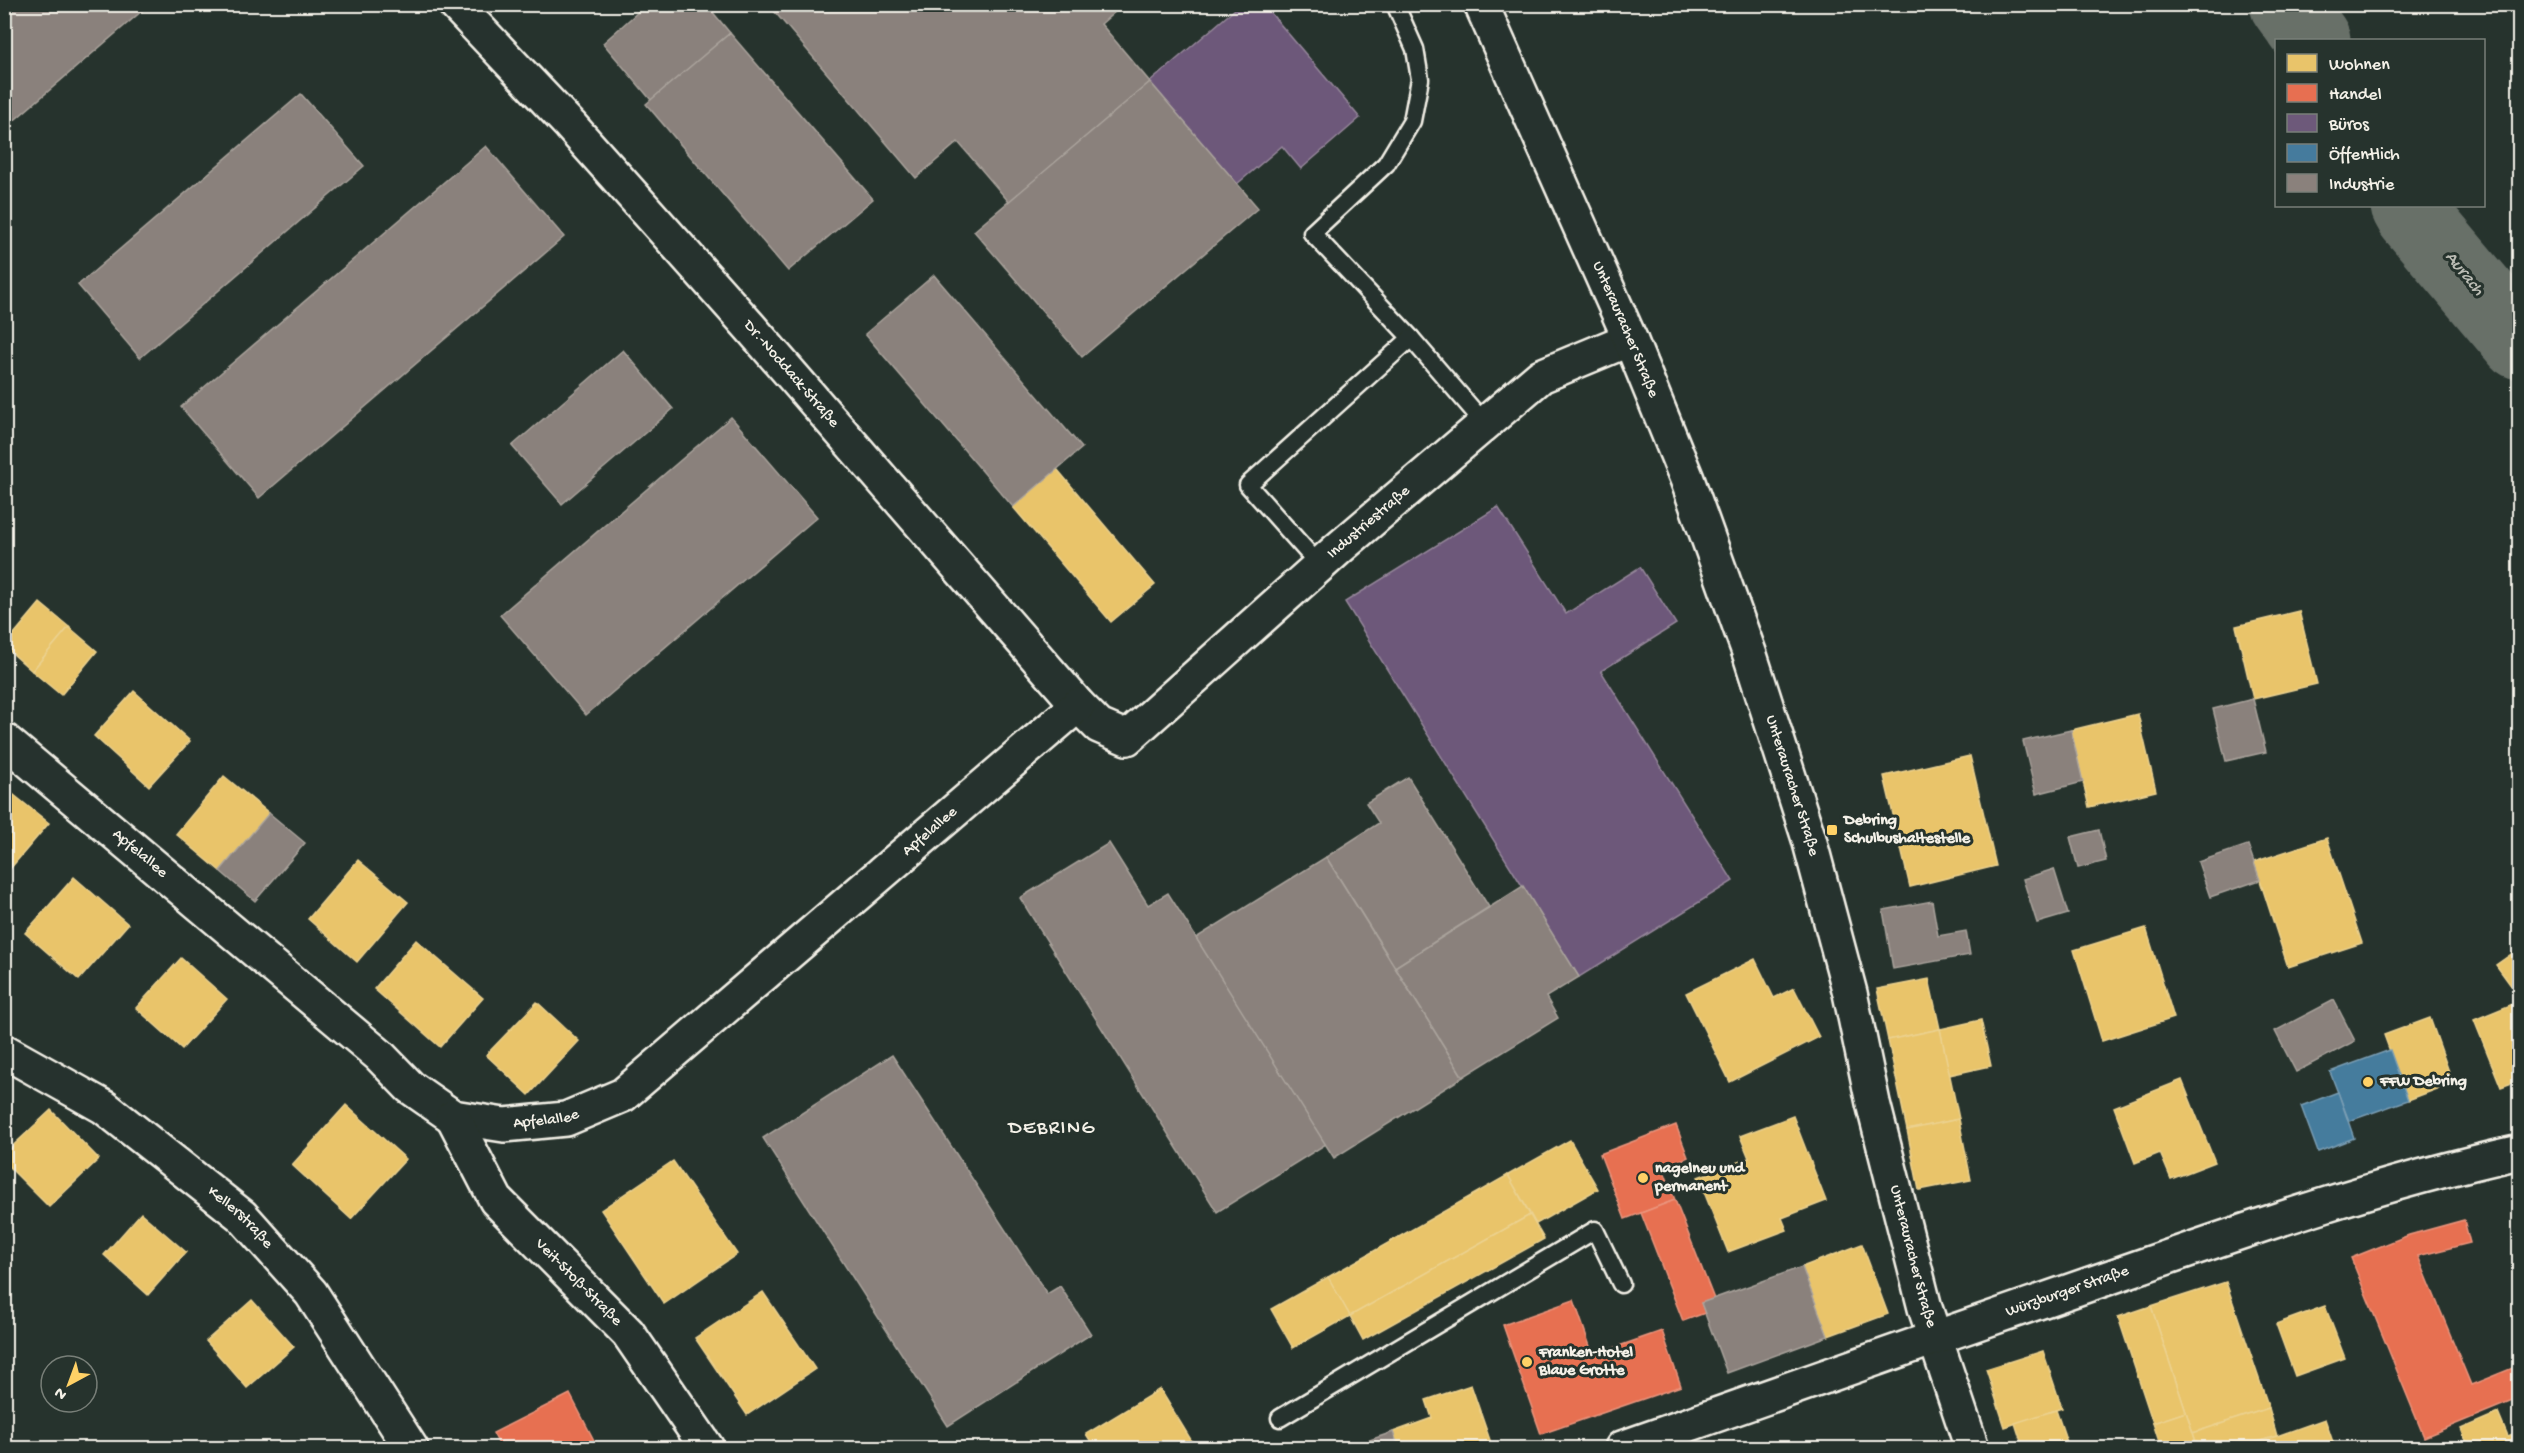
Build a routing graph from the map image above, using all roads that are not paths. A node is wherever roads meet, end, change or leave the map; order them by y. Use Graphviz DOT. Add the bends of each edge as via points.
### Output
graph roads {
  1 [pos="455,4"];
  2 [pos="1395,4"];
  3 [pos="1481,4"];
  4 [pos="1411,338"];
  5 [pos="1630,339"];
  6 [pos="1485,424"];
  7 [pos="1320,566"];
  8 [pos="1078,705"];
  9 [pos="1127,738"];
  10 [pos="4,740"];
  11 [pos="4,1051"];
  12 [pos="453,1117"];
  13 [pos="2520,1152"];
  14 [pos="1621,1284"];
  15 [pos="1935,1337"];
  16 [pos="1280,1418"];
  17 [pos="411,1449"];
  18 [pos="707,1449"];
  19 [pos="1622,1449"];
  20 [pos="1972,1449"];
  1 -- 8 [label="street, Dr.-Noddack-Straße" via="602,160"];
  2 -- 4 [label="lane" via="1415,49 1420,79 1412,122 1386,164 1312,233"];
  3 -- 5 [label="street, Unterauracher Straße"];
  4 -- 6 [label="lane"];
  4 -- 7 [label="lane" via="1248,485"];
  5 -- 6 [label="street, Industriestraße" via="1541,376"];
  5 -- 15 [label="street, Unterauracher Straße" via="1687,479 1809,839"];
  6 -- 7 [label="street, Industriestraße"];
  7 -- 9 [label="street, Industriestraße"];
  8 -- 9 [label="street, Dr.-Noddack-Straße" via="1099,726"];
  8 -- 12 [label="street, Apfelallee" via="623,1095 566,1119 504,1125"];
  10 -- 12 [label="street, Apfelallee" via="379,1055 410,1087"];
  11 -- 17 [label="street, Kellerstraße" via="104,1107 242,1216 312,1293"];
  12 -- 18 [label="street, Veit-Stoß-Straße" via="496,1200 628,1333"];
  13 -- 15 [label="street, Würzburger Straße" via="2354,1195"];
  14 -- 16 [label="lane" via="1595,1230"];
  15 -- 19 [label="street, Würzburger Straße"];
  15 -- 20 [label="street, Unterauracher Straße"];
}
